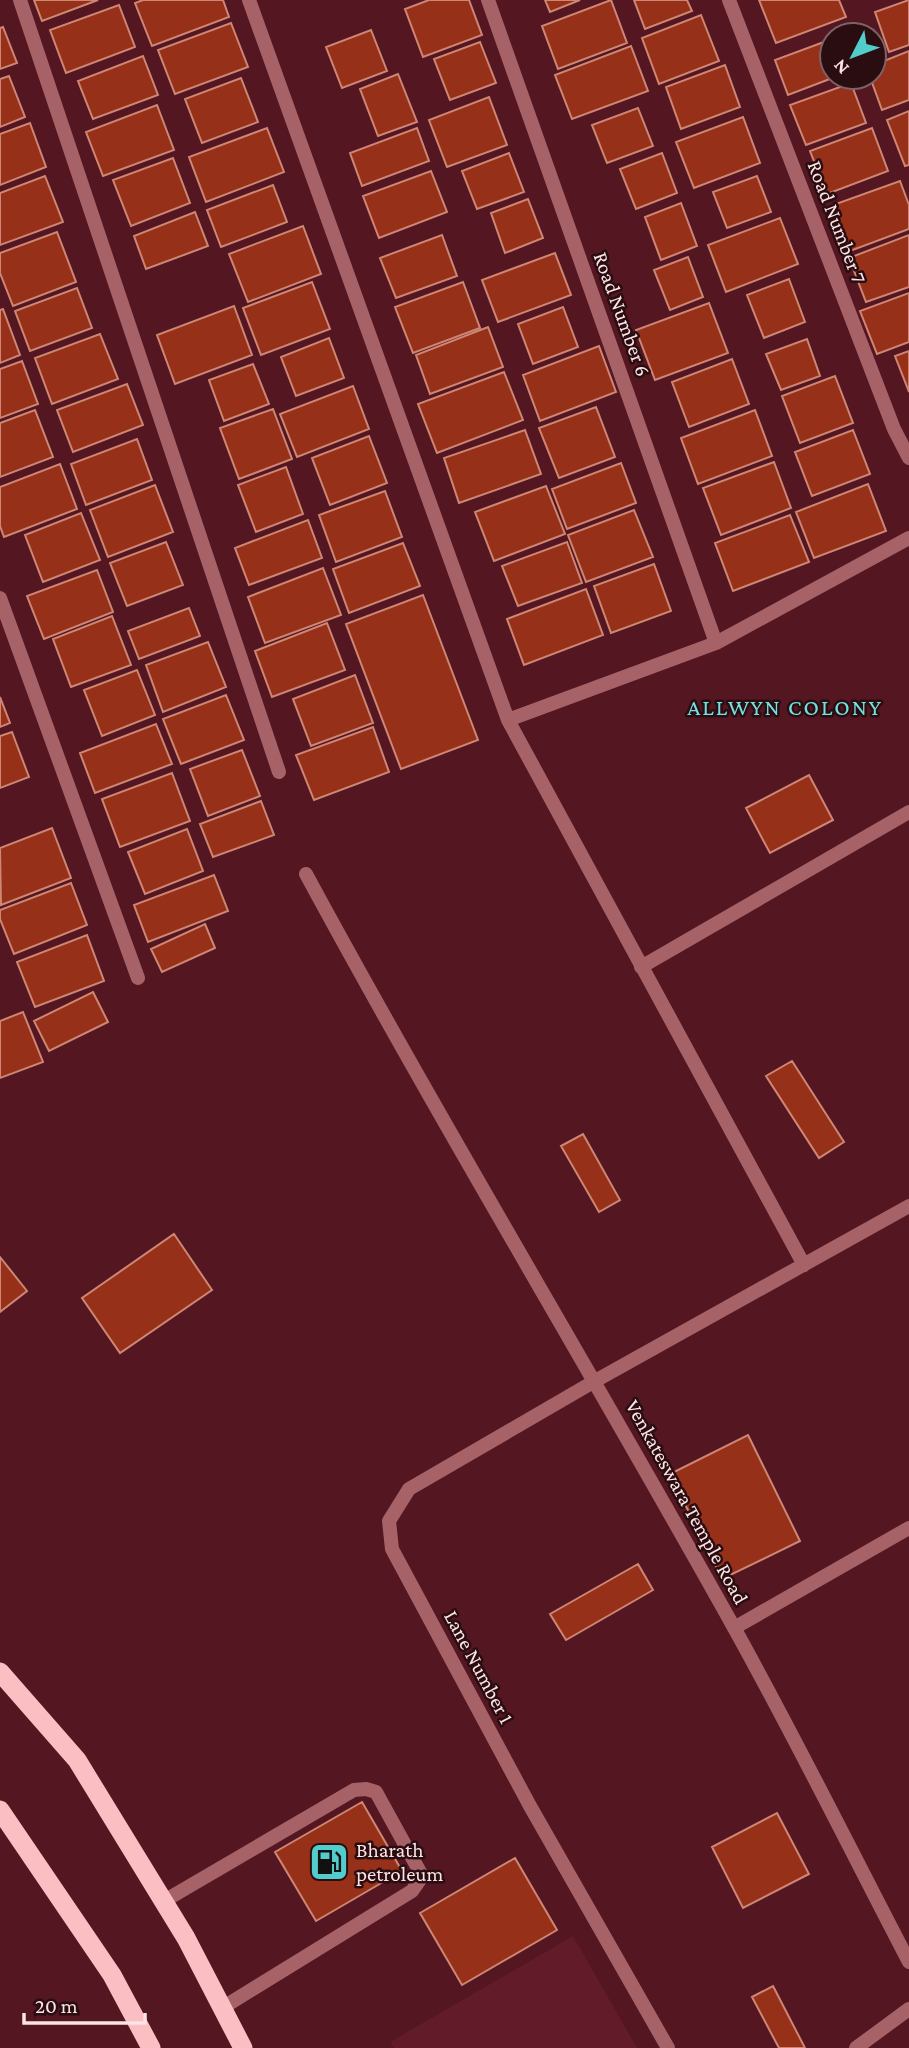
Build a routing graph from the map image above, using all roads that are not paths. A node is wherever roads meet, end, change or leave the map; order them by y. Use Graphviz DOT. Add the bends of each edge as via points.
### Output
graph roads {
  1 [pos="20,0"];
  2 [pos="249,0"];
  3 [pos="488,0"];
  4 [pos="729,0"];
  5 [pos="909,458"];
  6 [pos="909,538"];
  7 [pos="0,598"];
  8 [pos="716,643"];
  9 [pos="508,720"];
  10 [pos="279,772"];
  11 [pos="909,811"];
  12 [pos="306,874"];
  13 [pos="640,967"];
  14 [pos="138,978"];
  15 [pos="909,1206"];
  16 [pos="804,1265"];
  17 [pos="595,1381"];
  18 [pos="909,1528"];
  19 [pos="734,1628"];
  20 [pos="0,1672"];
  21 [pos="0,1810"];
  22 [pos="164,1901"];
  23 [pos="909,1962"];
  24 [pos="222,2008"];
  25 [pos="909,2009"];
  26 [pos="151,2048"];
  27 [pos="243,2048"];
  28 [pos="668,2048"];
  29 [pos="856,2048"];
  1 -- 10 [label="street"];
  2 -- 9 [label="street"];
  3 -- 8 [label="street, Road Number 6"];
  4 -- 5 [label="street, Road Number 7"];
  6 -- 8 [label="street"];
  7 -- 14 [label="street"];
  8 -- 9 [label="street"];
  9 -- 13 [label="street"];
  11 -- 13 [label="street"];
  12 -- 17 [label="street, Venkateswara Temple Road"];
  13 -- 16 [label="street"];
  15 -- 16 [label="street"];
  16 -- 17 [label="street"];
  17 -- 19 [label="street, Venkateswara Temple Road"];
  17 -- 28 [label="street, Lane Number 1" via="409,1489 389,1521 392,1549 530,1806"];
  18 -- 19 [label="street"];
  19 -- 23 [label="street, Venkateswara Temple Road"];
  20 -- 22 [label="highway" via="77,1760"];
  21 -- 26 [label="highway" via="112,1975"];
  22 -- 24 [label="highway"];
  22 -- 24 [label="street" via="354,1790 376,1792 420,1871 412,1891"];
  24 -- 27 [label="highway"];
  25 -- 29 [label="street"];
}
